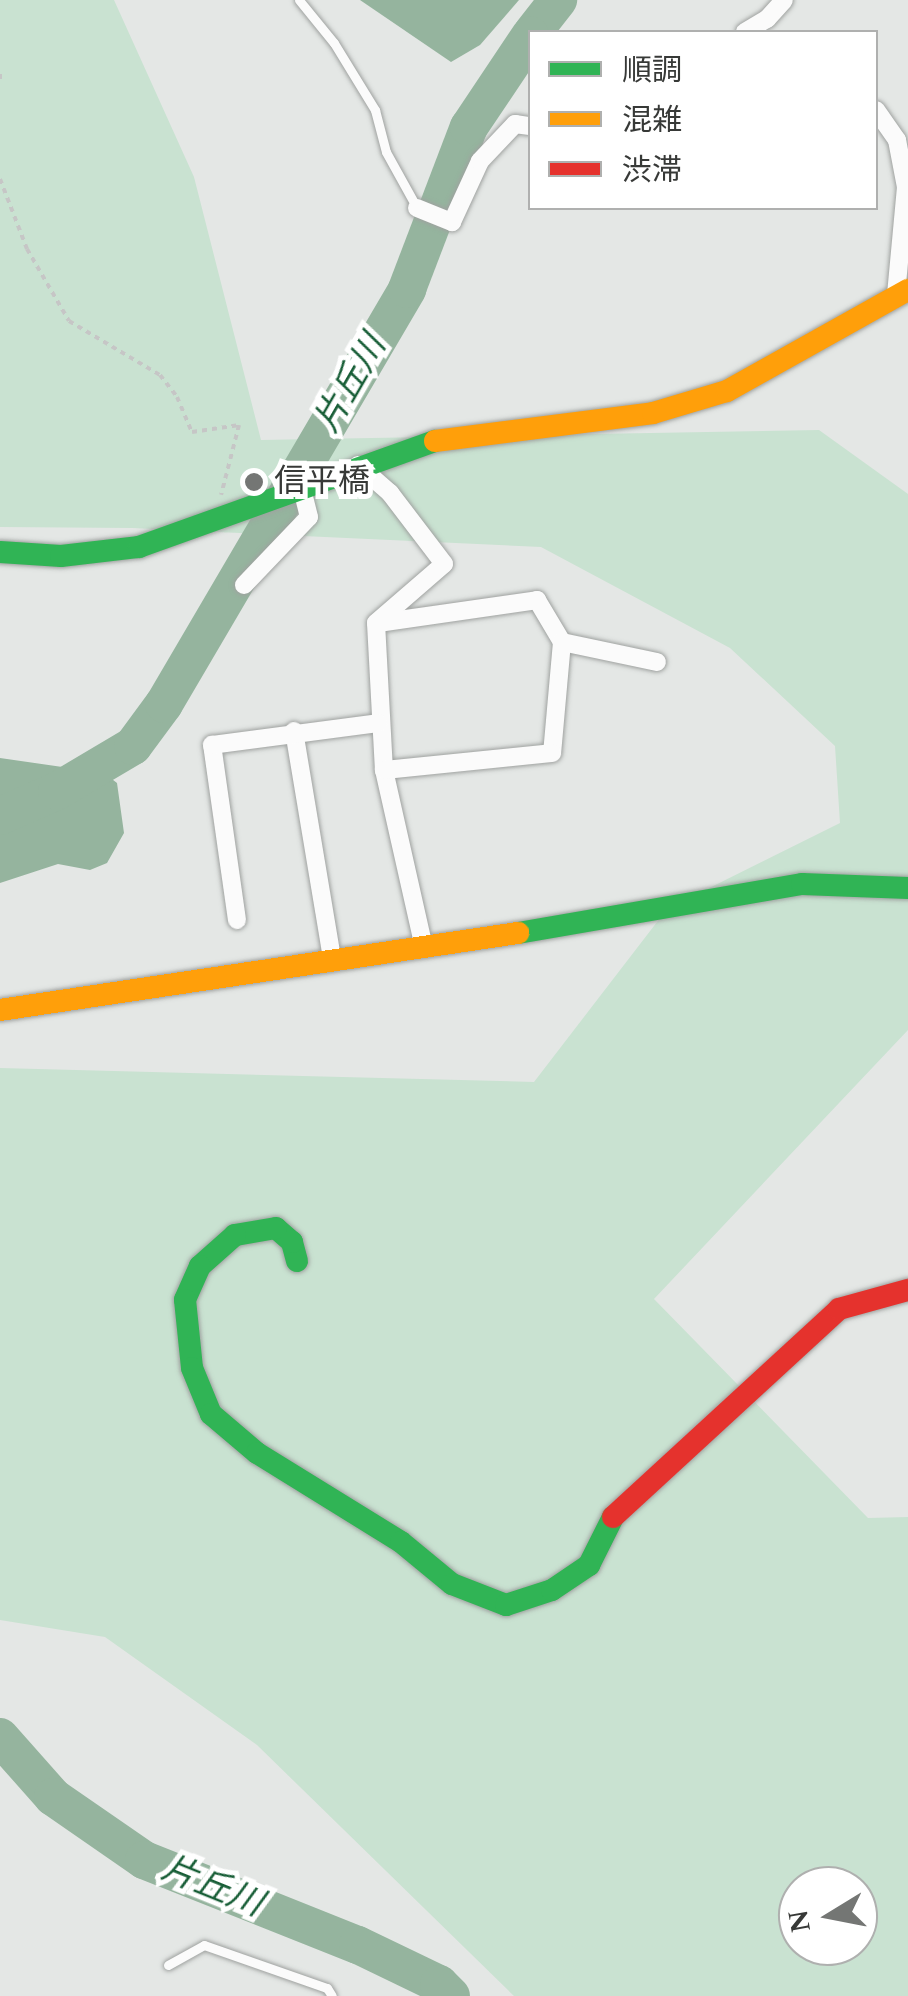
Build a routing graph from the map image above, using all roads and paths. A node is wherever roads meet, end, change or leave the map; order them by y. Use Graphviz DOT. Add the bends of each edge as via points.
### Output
graph roads {
  1 [pos="299,0"];
  2 [pos="784,0"];
  3 [pos="767,19"];
  4 [pos="749,30"];
  5 [pos="780,30"];
  6 [pos="0,74"];
  7 [pos="0,84"];
  8 [pos="878,113"];
  9 [pos="528,126"];
  10 [pos="0,178"];
  11 [pos="417,208"];
  12 [pos="902,292"];
  13 [pos="358,465"];
  14 [pos="301,486"];
  15 [pos="214,520"];
  16 [pos="0,552"];
  17 [pos="244,585"];
  18 [pos="376,623"];
  19 [pos="562,642"];
  20 [pos="657,662"];
  21 [pos="379,723"];
  22 [pos="294,732"];
  23 [pos="384,770"];
  24 [pos="908,888"];
  25 [pos="237,920"];
  26 [pos="424,943"];
  27 [pos="332,959"];
  28 [pos="0,1010"];
  29 [pos="297,1261"];
  30 [pos="908,1290"];
  31 [pos="168,1965"];
  32 [pos="332,1996"];
  1 -- 11 [label="lane" via="374,110 386,152"];
  2 -- 3 [label="street"];
  3 -- 4 [label="street"];
  3 -- 5 [label="street"];
  6 -- 7 [label="path"];
  8 -- 12 [label="street" via="897,140 906,187"];
  9 -- 11 [label="street" via="515,124 480,160 452,222"];
  10 -- 15 [label="path" via="41,278 69,321 160,374 192,432 238,426"];
  12 -- 13 [label="street" via="727,391 654,414 429,442"];
  13 -- 14 [label="street"];
  13 -- 18 [label="street" via="390,493 444,564"];
  14 -- 15 [label="street"];
  14 -- 17 [label="street" via="309,516"];
  15 -- 16 [label="street" via="139,547 61,556"];
  18 -- 19 [label="street" via="537,600"];
  18 -- 21 [label="street"];
  19 -- 20 [label="street"];
  19 -- 23 [label="street" via="552,753"];
  21 -- 22 [label="street"];
  21 -- 23 [label="street"];
  22 -- 25 [label="street" via="212,745"];
  22 -- 27 [label="street"];
  23 -- 26 [label="street"];
  24 -- 26 [label="street" via="802,884"];
  26 -- 27 [label="street"];
  27 -- 28 [label="street"];
  29 -- 30 [label="street" via="292,1242 276,1228 235,1235 200,1266 184,1300 184,1321 192,1368 211,1414 257,1453 402,1542 452,1584 506,1605 552,1590 589,1565 617,1509 839,1309"];
  31 -- 32 [label="lane" via="204,1945 326,1988"];
}
